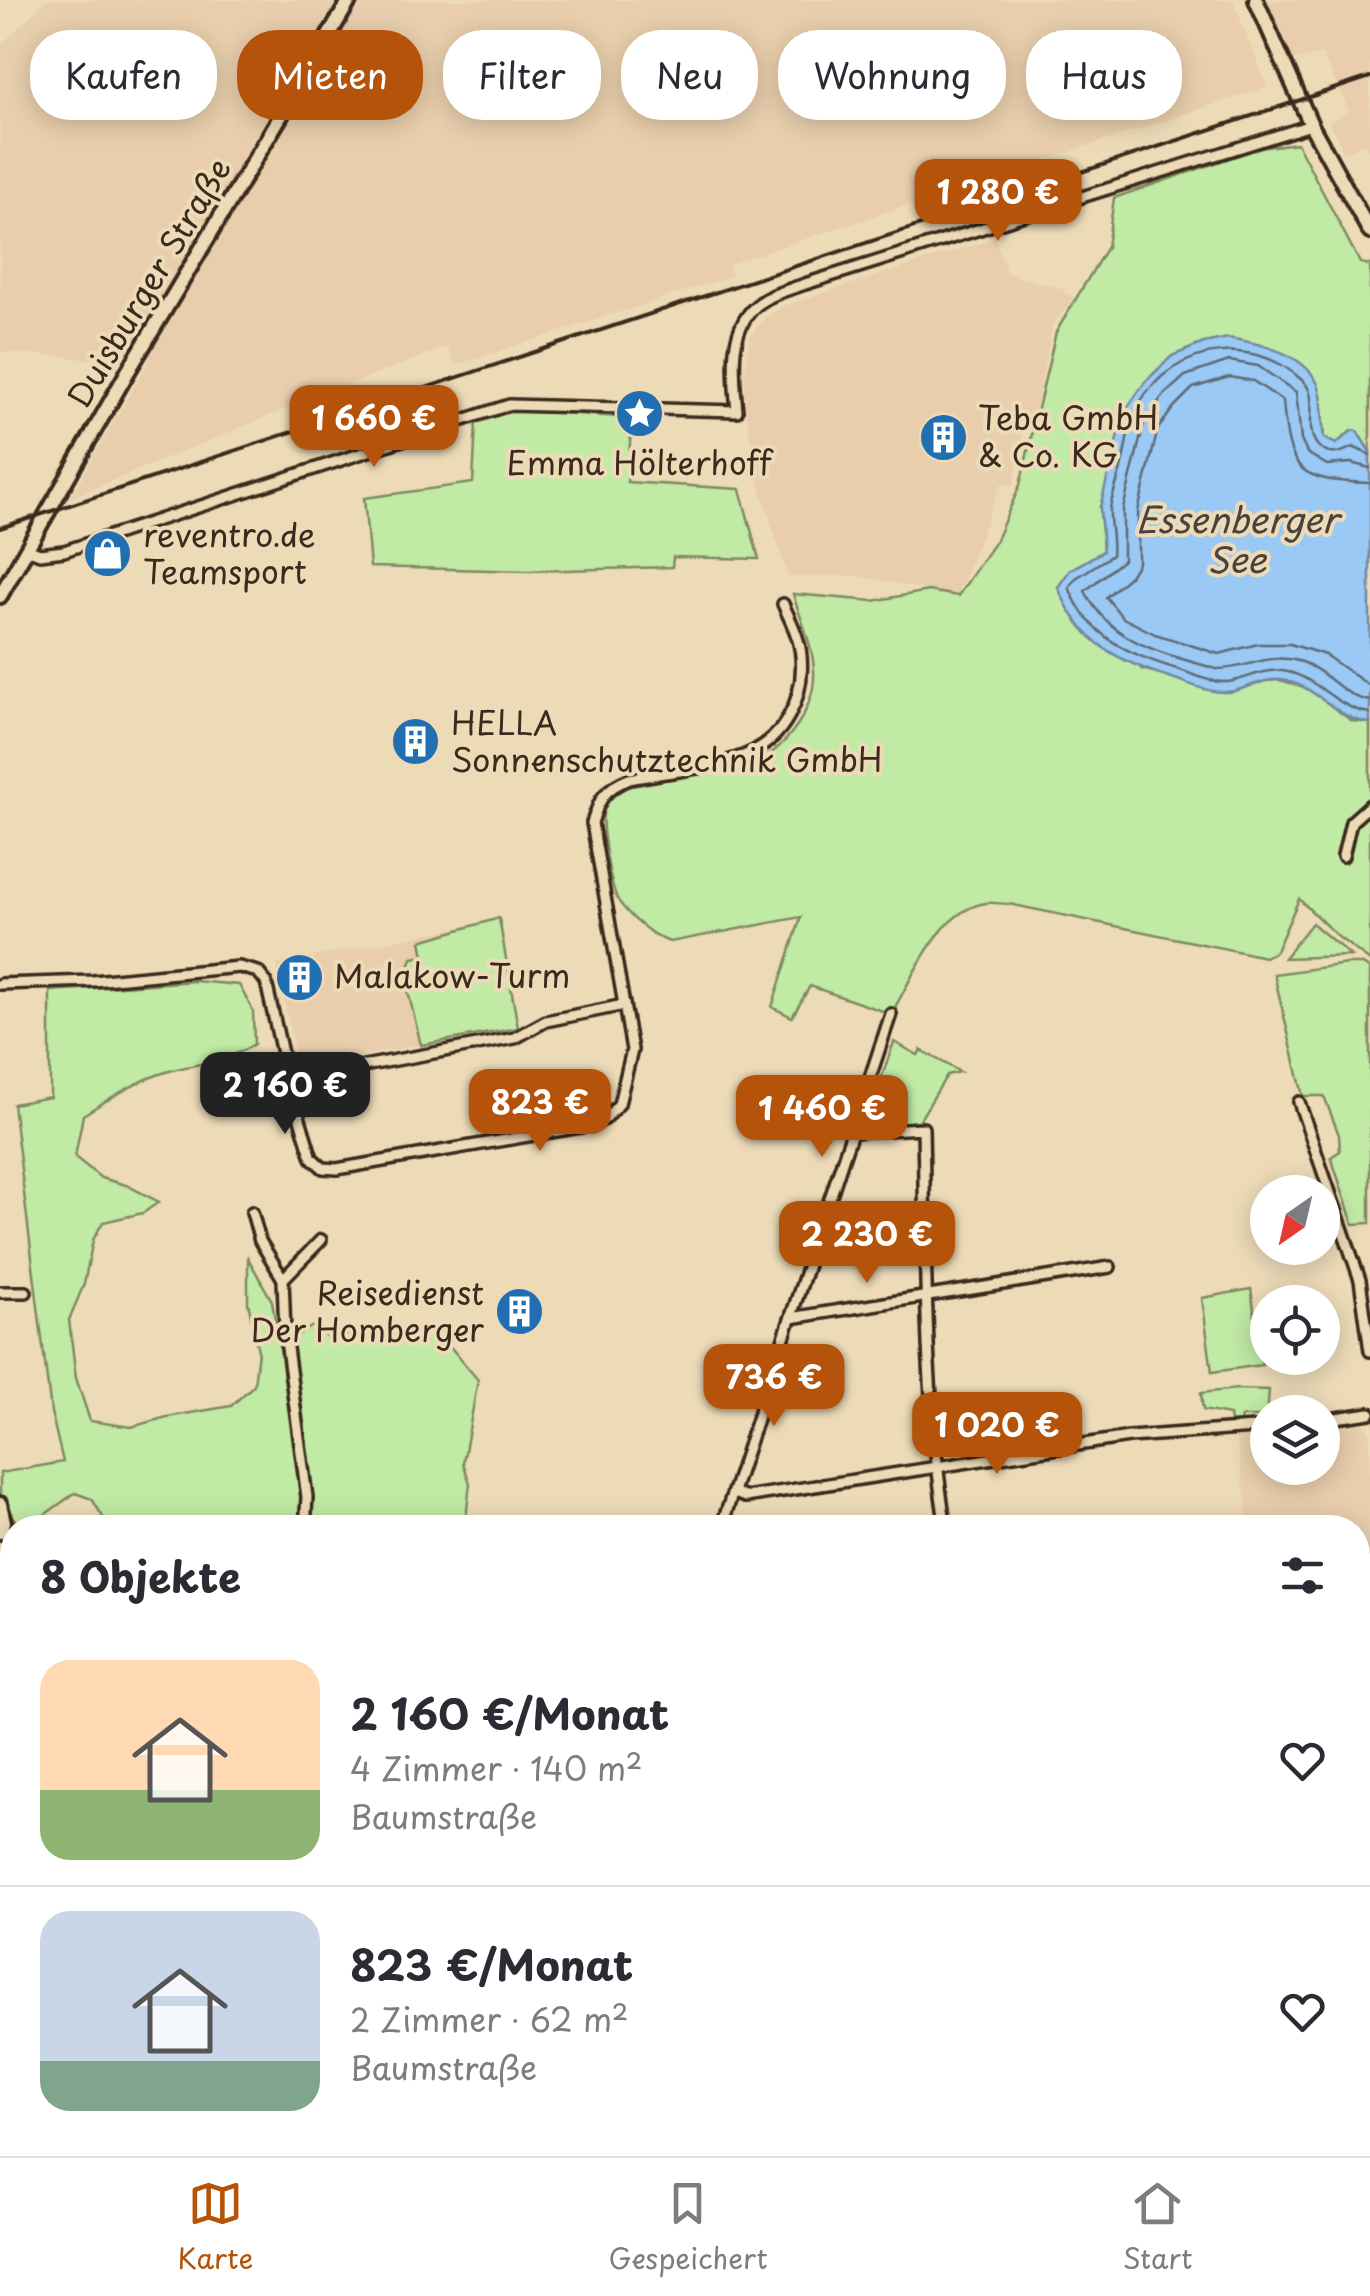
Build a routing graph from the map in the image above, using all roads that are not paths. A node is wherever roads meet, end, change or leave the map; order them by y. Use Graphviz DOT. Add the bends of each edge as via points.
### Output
graph roads {
  1 [pos="350,0"];
  2 [pos="1256,0"];
  3 [pos="1311,125"];
  4 [pos="1370,232"];
  5 [pos="26,549"];
  6 [pos="0,596"];
  7 [pos="784,604"];
  8 [pos="1370,805"];
  9 [pos="1343,856"];
  10 [pos="0,984"];
  11 [pos="624,1005"];
  12 [pos="891,1014"];
  13 [pos="288,1080"];
  14 [pos="1299,1102"];
  15 [pos="852,1132"];
  16 [pos="252,1212"];
  17 [pos="322,1240"];
  18 [pos="1110,1267"];
  19 [pos="283,1279"];
  20 [pos="1365,1280"];
  21 [pos="0,1292"];
  22 [pos="26,1292"];
  23 [pos="926,1295"];
  24 [pos="791,1318"];
  25 [pos="1370,1350"];
  26 [pos="1370,1413"];
  27 [pos="1340,1417"];
  28 [pos="1250,1428"];
  29 [pos="936,1467"];
  30 [pos="733,1492"];
  31 [pos="305,1515"];
  32 [pos="725,1515"];
  33 [pos="944,1515"];
  1 -- 5 [label="main road, Duisburger Straße"];
  2 -- 3 [label="main road"];
  3 -- 4 [label="main road"];
  3 -- 5 [label="street" via="762,301 738,336 737,411 509,405 64,551"];
  5 -- 6 [label="main road, Duisburger Straße"];
  7 -- 11 [label="street" via="801,654 800,688 788,720 767,744 742,756 628,779 599,800 592,823"];
  8 -- 9 [label="street" via="1351,822"];
  10 -- 13 [label="street" via="239,967 258,972 266,982"];
  11 -- 13 [label="street" via="546,1021 515,1038"];
  11 -- 13 [label="street" via="632,1050 619,1104 592,1125 323,1168 312,1158"];
  12 -- 15 [label="street"];
  14 -- 20 [label="street"];
  15 -- 23 [label="street" via="924,1128"];
  15 -- 24 [label="street"];
  16 -- 19 [label="street"];
  17 -- 19 [label="street"];
  18 -- 23 [label="street"];
  19 -- 31 [label="street"];
  20 -- 25 [label="street"];
  21 -- 22 [label="street"];
  23 -- 24 [label="street"];
  23 -- 29 [label="street"];
  24 -- 30 [label="street"];
  26 -- 27 [label="street"];
  28 -- 29 [label="street" via="1129,1438"];
  29 -- 30 [label="street" via="746,1497"];
  29 -- 33 [label="street"];
  30 -- 32 [label="street"];
}
